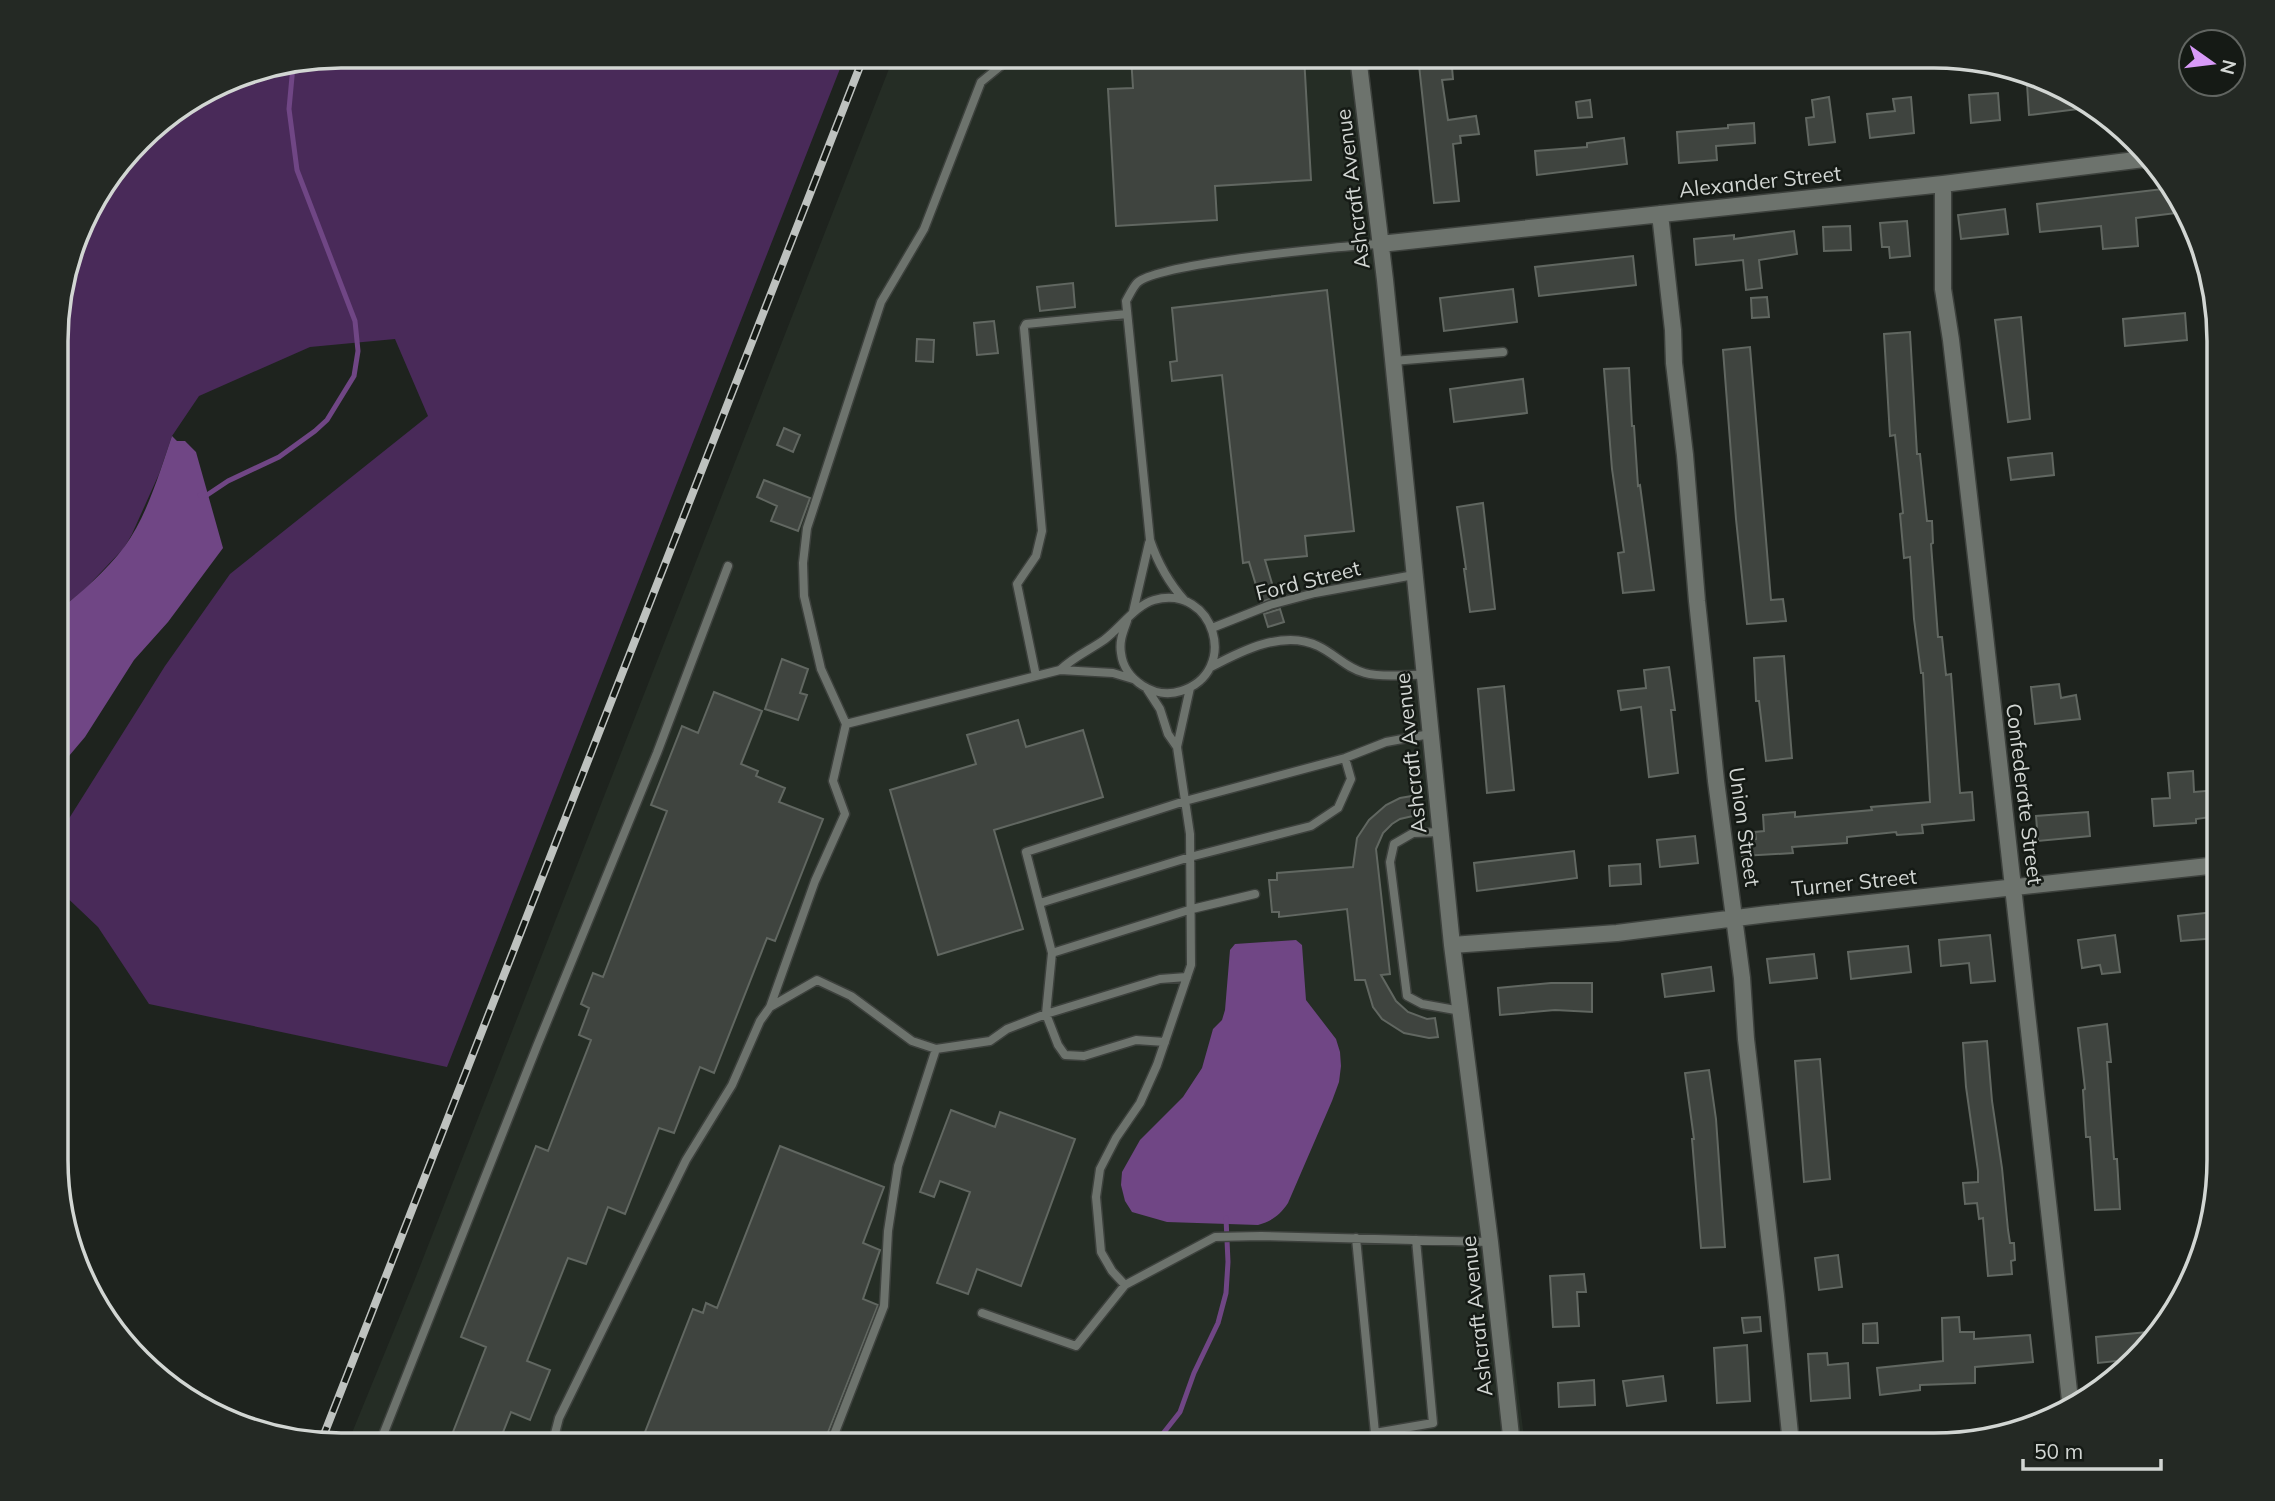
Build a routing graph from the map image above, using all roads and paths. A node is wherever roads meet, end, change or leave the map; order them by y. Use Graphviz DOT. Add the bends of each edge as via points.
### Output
graph roads {
  1 [pos="998,68"];
  2 [pos="1360,68"];
  3 [pos="2138,160"];
  4 [pos="1943,184"];
  5 [pos="1660,214"];
  6 [pos="1380,244"];
  7 [pos="1127,314"];
  8 [pos="1503,352"];
  9 [pos="1393,361"];
  10 [pos="1150,540"];
  11 [pos="728,566"];
  12 [pos="1414,575"];
  13 [pos="1185,601"];
  14 [pos="1130,618"];
  15 [pos="1212,628"];
  16 [pos="1211,667"];
  17 [pos="1060,670"];
  18 [pos="1424,675"];
  19 [pos="1036,676"];
  20 [pos="1135,680"];
  21 [pos="1190,688"];
  22 [pos="1147,689"];
  23 [pos="846,724"];
  24 [pos="1430,734"];
  25 [pos="1177,747"];
  26 [pos="1345,758"];
  27 [pos="1185,801"];
  28 [pos="1441,832"];
  29 [pos="1190,857"];
  30 [pos="2207,866"];
  31 [pos="2015,887"];
  32 [pos="1255,894"];
  33 [pos="1040,903"];
  34 [pos="1192,909"];
  35 [pos="1735,918"];
  36 [pos="1452,945"];
  37 [pos="1052,953"];
  38 [pos="1187,977"];
  39 [pos="770,1007"];
  40 [pos="1462,1011"];
  41 [pos="1046,1014"];
  42 [pos="1164,1042"];
  43 [pos="936,1049"];
  44 [pos="1356,1238"];
  45 [pos="1416,1240"];
  46 [pos="1490,1242"];
  47 [pos="1125,1285"];
  48 [pos="982,1313"];
  49 [pos="2070,1396"];
  50 [pos="384,1433"];
  51 [pos="555,1433"];
  52 [pos="835,1433"];
  53 [pos="1511,1433"];
  54 [pos="1790,1433"];
  1 -- 23 [label="lane" via="981,82 924,229 881,302 807,528 804,596 821,669"];
  2 -- 6 [label="street, Ashcraft Avenue"];
  3 -- 4 [label="street, Alexander Street"];
  4 -- 5 [label="street, Alexander Street"];
  4 -- 31 [label="street, Confederate Street" via="1943,289"];
  5 -- 6 [label="street, Alexander Street"];
  5 -- 35 [label="street, Union Street" via="1716,781"];
  6 -- 7 [label="lane" via="1167,270 1138,282 1126,301"];
  6 -- 9 [label="street, Ashcraft Avenue"];
  7 -- 10 [label="lane"];
  7 -- 19 [label="lane" via="1026,324 1024,328 1041,531 1036,556 1017,584"];
  8 -- 9 [label="lane"];
  9 -- 12 [label="street, Ashcraft Avenue"];
  10 -- 13 [label="lane" via="1159,566"];
  10 -- 14 [label="lane"];
  11 -- 50 [label="lane"];
  12 -- 15 [label="lane, Ford Street" via="1315,593"];
  12 -- 18 [label="street, Ashcraft Avenue"];
  13 -- 14 [label="lane" via="1152,601"];
  13 -- 15 [label="lane" via="1199,609"];
  14 -- 17 [label="lane"];
  14 -- 20 [label="lane" via="1121,637 1121,654"];
  15 -- 16 [label="lane" via="1215,653"];
  16 -- 18 [label="lane" via="1243,650 1287,640 1317,645 1367,674"];
  16 -- 21 [label="lane"];
  17 -- 19 [label="lane"];
  17 -- 20 [label="lane" via="1113,673"];
  18 -- 24 [label="street, Ashcraft Avenue"];
  19 -- 23 [label="lane"];
  20 -- 22 [label="lane"];
  21 -- 22 [label="lane" via="1168,693"];
  21 -- 25 [label="lane"];
  22 -- 25 [label="lane"];
  23 -- 39 [label="lane" via="833,781 845,814 815,881"];
  24 -- 26 [label="lane" via="1386,742"];
  24 -- 28 [label="street, Ashcraft Avenue"];
  25 -- 27 [label="lane"];
  26 -- 27 [label="lane"];
  26 -- 29 [label="lane" via="1351,779 1338,808 1311,826"];
  27 -- 29 [label="lane"];
  27 -- 33 [label="lane" via="1026,852"];
  28 -- 36 [label="street, Ashcraft Avenue"];
  28 -- 40 [label="lane" via="1404,838 1394,844 1390,862 1406,996 1422,1004"];
  29 -- 33 [label="lane"];
  29 -- 34 [label="lane"];
  30 -- 31 [label="street, Turner Street"];
  31 -- 35 [label="street, Turner Street"];
  31 -- 49 [label="street, Confederate Street"];
  32 -- 34 [label="lane"];
  33 -- 37 [label="lane"];
  34 -- 37 [label="lane"];
  34 -- 38 [label="lane"];
  35 -- 36 [label="street, Turner Street" via="1617,933"];
  35 -- 54 [label="street, Union Street"];
  36 -- 40 [label="street, Ashcraft Avenue"];
  37 -- 41 [label="lane"];
  38 -- 41 [label="lane" via="1160,979"];
  38 -- 42 [label="lane"];
  39 -- 43 [label="lane" via="817,980 851,996 912,1041"];
  39 -- 51 [label="lane" via="732,1085 686,1160"];
  40 -- 46 [label="street, Ashcraft Avenue"];
  41 -- 42 [label="lane" via="1065,1055 1084,1056 1136,1040"];
  41 -- 43 [label="lane" via="990,1041"];
  42 -- 47 [label="lane" via="1140,1103 1100,1170 1096,1197 1101,1252"];
  43 -- 52 [label="lane" via="898,1166 884,1306"];
  44 -- 45 [label="lane"];
  44 -- 45 [label="lane" via="1375,1433 1433,1423"];
  44 -- 47 [label="lane" via="1215,1237"];
  45 -- 46 [label="lane"];
  46 -- 53 [label="street, Ashcraft Avenue"];
  47 -- 48 [label="lane" via="1076,1346"];
}
